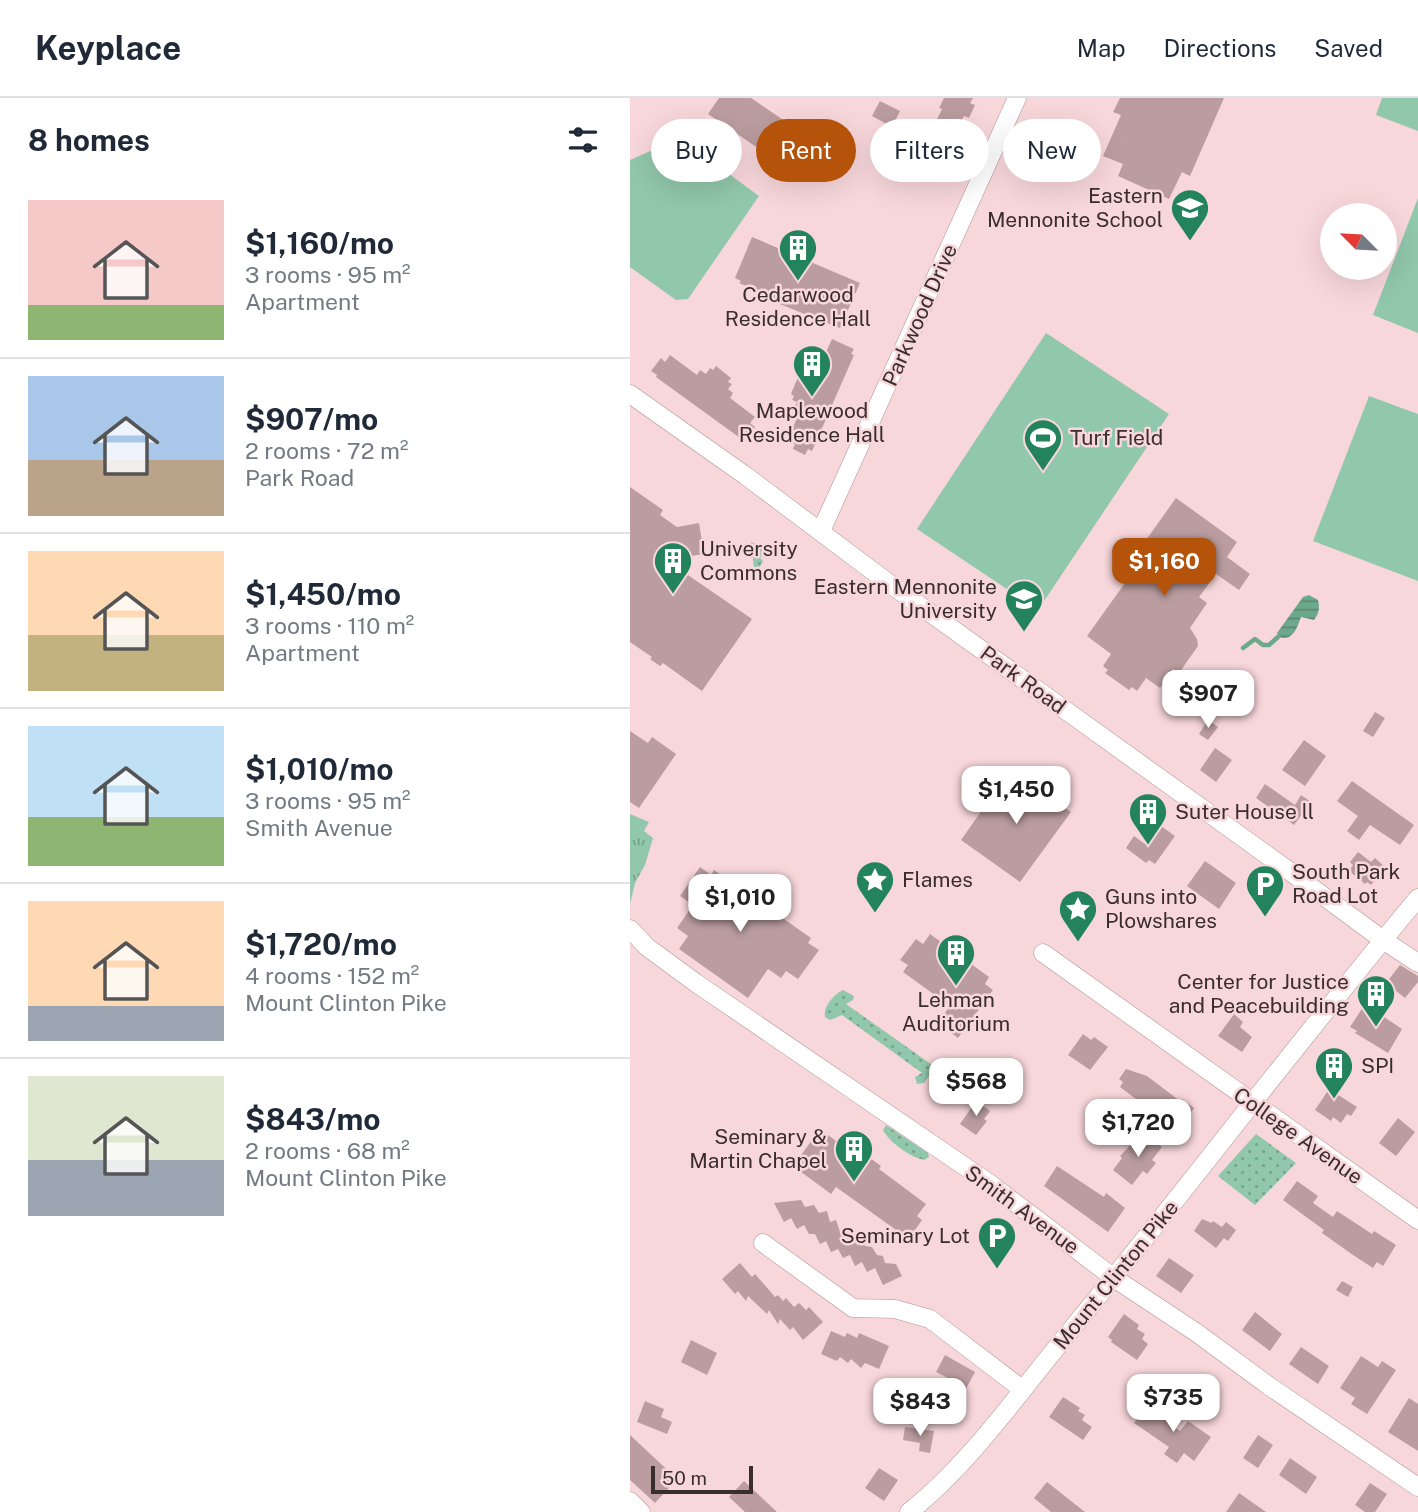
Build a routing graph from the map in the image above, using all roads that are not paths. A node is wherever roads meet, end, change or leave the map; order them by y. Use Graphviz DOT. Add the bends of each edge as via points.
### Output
graph roads {
  1 [pos="1017,98"];
  2 [pos="630,394"];
  3 [pos="821,531"];
  4 [pos="1418,898"];
  5 [pos="630,929"];
  6 [pos="1383,940"];
  7 [pos="1043,953"];
  8 [pos="1418,963"];
  9 [pos="1253,1105"];
  10 [pos="1418,1220"];
  11 [pos="763,1243"];
  12 [pos="1114,1278"];
  13 [pos="1022,1389"];
  14 [pos="1418,1487"];
  15 [pos="630,1501"];
  16 [pos="641,1512"];
  17 [pos="909,1512"];
  1 -- 3 [label="street, Parkwood Drive"];
  2 -- 3 [label="street, Park Road"];
  3 -- 6 [label="street, Park Road"];
  4 -- 6 [label="street, Mount Clinton Pike"];
  5 -- 12 [label="street, Smith Avenue" via="696,983 989,1183"];
  6 -- 8 [label="street, Park Road"];
  6 -- 9 [label="street, Mount Clinton Pike"];
  7 -- 9 [label="street, College Avenue"];
  9 -- 10 [label="street, College Avenue"];
  9 -- 12 [label="street, Mount Clinton Pike"];
  11 -- 13 [label="street" via="853,1308 895,1309 930,1319"];
  12 -- 13 [label="street, Mount Clinton Pike"];
  12 -- 14 [label="street, Smith Avenue"];
  13 -- 17 [label="street, Mount Clinton Pike" via="956,1468"];
  15 -- 16 [label="street"];
}
